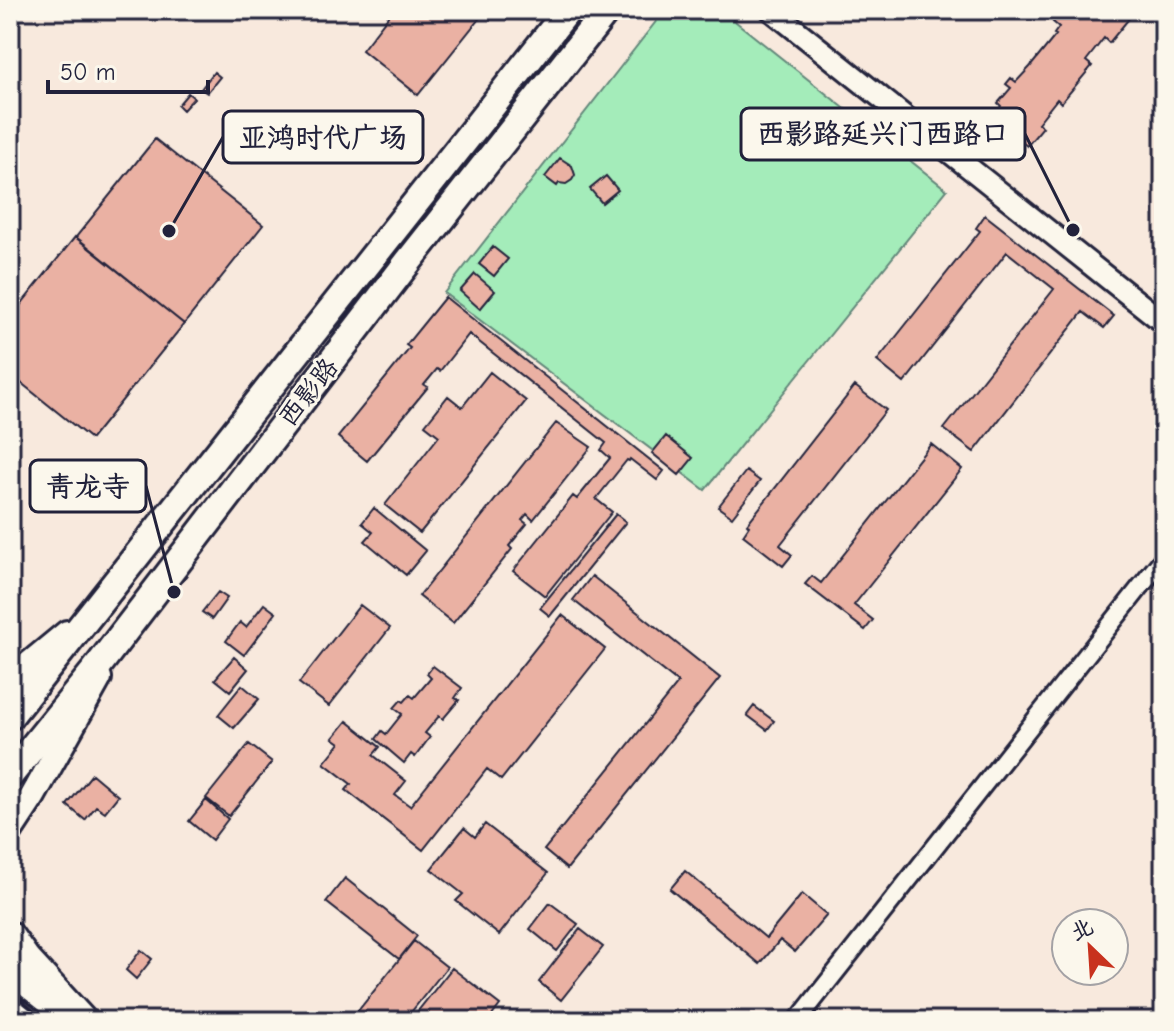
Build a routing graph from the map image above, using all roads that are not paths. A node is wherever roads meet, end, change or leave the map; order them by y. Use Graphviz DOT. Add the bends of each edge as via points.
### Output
graph roads {
  1 [pos="568,10"];
  2 [pos="607,10"];
  3 [pos="771,10"];
  4 [pos="1164,323"];
  5 [pos="1164,557"];
  6 [pos="97,609"];
  7 [pos="124,632"];
  8 [pos="10,680"];
  9 [pos="10,716"];
  10 [pos="10,775"];
  11 [pos="10,831"];
  12 [pos="10,934"];
  13 [pos="10,971"];
  14 [pos="74,1021"];
  15 [pos="85,1021"];
  16 [pos="797,1021"];
  1 -- 6 [label="main road, 西影路"];
  2 -- 7 [label="main road, 西影路"];
  3 -- 4 [label="street"];
  5 -- 16 [label="street"];
  6 -- 8 [label="main road"];
  6 -- 9 [label="main road, 西影路"];
  7 -- 10 [label="main road, 西影路"];
  7 -- 11 [label="main road"];
  12 -- 15 [label="main road"];
  13 -- 14 [label="main road"];
}
